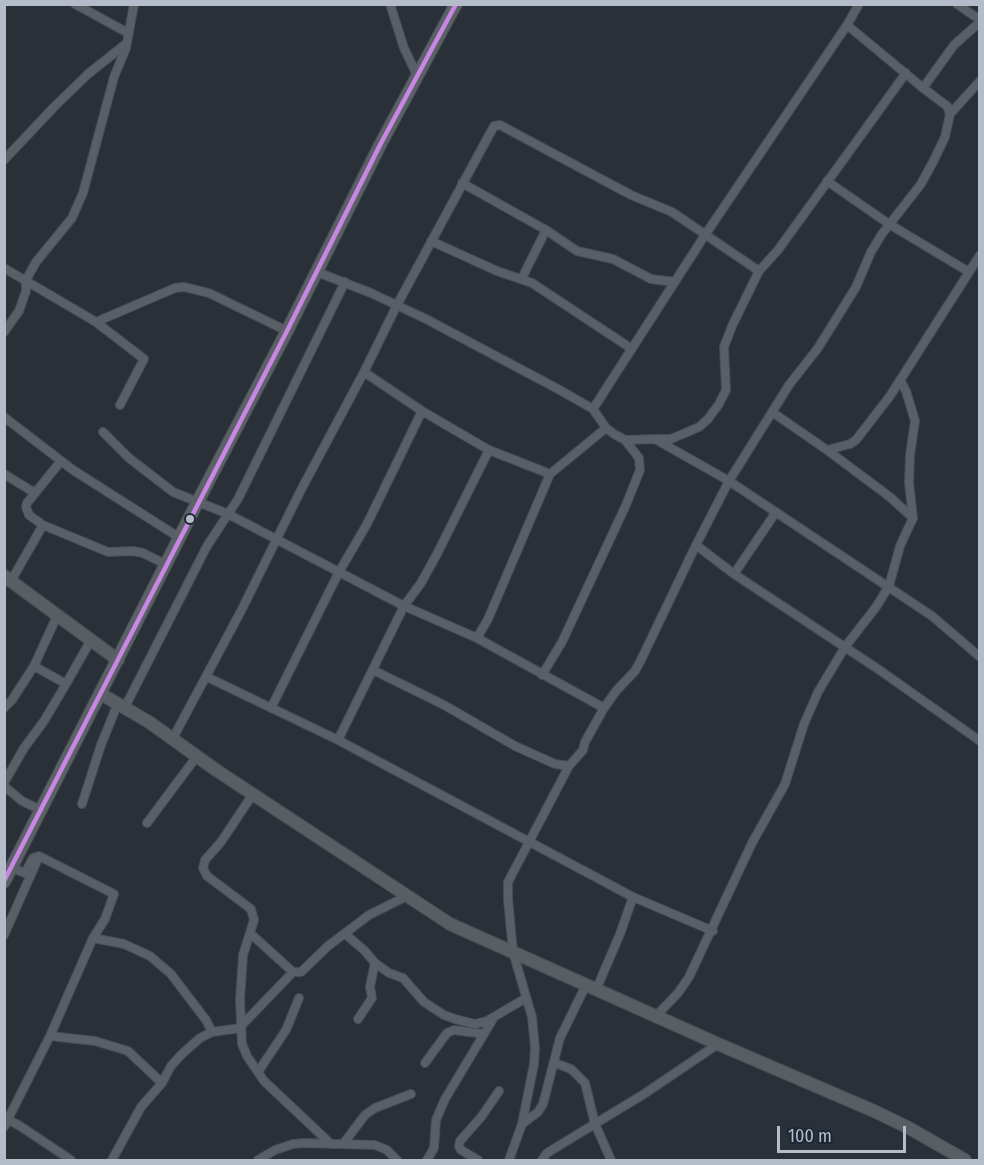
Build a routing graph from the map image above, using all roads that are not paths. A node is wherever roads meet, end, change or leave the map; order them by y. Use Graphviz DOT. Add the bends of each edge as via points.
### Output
graph roads {
  1 [pos="75,4"];
  2 [pos="134,4"];
  3 [pos="390,4"];
  4 [pos="456,4"];
  5 [pos="859,4"];
  6 [pos="957,4"];
  7 [pos="980,21"];
  8 [pos="847,26"];
  9 [pos="128,33"];
  10 [pos="126,43"];
  11 [pos="906,73"];
  12 [pos="417,75"];
  13 [pos="980,81"];
  14 [pos="923,88"];
  15 [pos="950,114"];
  16 [pos="4,160"];
  17 [pos="827,181"];
  18 [pos="462,183"];
  19 [pos="889,224"];
  20 [pos="546,231"];
  21 [pos="705,235"];
  22 [pos="431,241"];
  23 [pos="980,255"];
  24 [pos="4,268"];
  25 [pos="759,271"];
  26 [pos="317,272"];
  27 [pos="969,272"];
  28 [pos="522,278"];
  29 [pos="26,280"];
  30 [pos="345,282"];
  31 [pos="675,282"];
  32 [pos="397,305"];
  33 [pos="96,322"];
  34 [pos="287,331"];
  35 [pos="4,332"];
  36 [pos="632,349"];
  37 [pos="364,372"];
  38 [pos="900,380"];
  39 [pos="120,405"];
  40 [pos="593,409"];
  41 [pos="422,411"];
  42 [pos="772,412"];
  43 [pos="4,417"];
  44 [pos="606,428"];
  45 [pos="103,432"];
  46 [pos="625,440"];
  47 [pos="654,440"];
  48 [pos="489,450"];
  49 [pos="827,450"];
  50 [pos="61,461"];
  51 [pos="4,474"];
  52 [pos="550,474"];
  53 [pos="729,481"];
  54 [pos="35,493"];
  55 [pos="197,503"];
  56 [pos="776,512"];
  57 [pos="228,514"];
  58 [pos="913,518"];
  59 [pos="43,525"];
  60 [pos="180,538"];
  61 [pos="278,538"];
  62 [pos="696,544"];
  63 [pos="167,565"];
  64 [pos="339,572"];
  65 [pos="734,574"];
  66 [pos="8,579"];
  67 [pos="889,586"];
  68 [pos="404,606"];
  69 [pos="57,616"];
  70 [pos="477,638"];
  71 [pos="90,640"];
  72 [pos="845,647"];
  73 [pos="980,657"];
  74 [pos="118,660"];
  75 [pos="34,666"];
  76 [pos="373,670"];
  77 [pos="542,675"];
  78 [pos="207,677"];
  79 [pos="66,684"];
  80 [pos="101,694"];
  81 [pos="122,705"];
  82 [pos="4,708"];
  83 [pos="271,708"];
  84 [pos="604,708"];
  85 [pos="173,738"];
  86 [pos="338,740"];
  87 [pos="980,741"];
  88 [pos="197,756"];
  89 [pos="569,766"];
  90 [pos="4,784"];
  91 [pos="253,794"];
  92 [pos="82,804"];
  93 [pos="41,810"];
  94 [pos="147,823"];
  95 [pos="529,841"];
  96 [pos="39,856"];
  97 [pos="12,868"];
  98 [pos="4,882"];
  99 [pos="406,896"];
  100 [pos="633,897"];
  101 [pos="713,931"];
  102 [pos="251,934"];
  103 [pos="345,934"];
  104 [pos="4,935"];
  105 [pos="93,938"];
  106 [pos="513,952"];
  107 [pos="375,963"];
  108 [pos="293,972"];
  109 [pos="591,988"];
  110 [pos="299,998"];
  111 [pos="526,998"];
  112 [pos="656,1016"];
  113 [pos="494,1018"];
  114 [pos="358,1019"];
  115 [pos="240,1027"];
  116 [pos="212,1032"];
  117 [pos="484,1034"];
  118 [pos="50,1035"];
  119 [pos="718,1044"];
  120 [pos="555,1063"];
  121 [pos="425,1064"];
  122 [pos="258,1072"];
  123 [pos="162,1083"];
  124 [pos="499,1091"];
  125 [pos="411,1094"];
  126 [pos="6,1122"];
  127 [pos="522,1124"];
  128 [pos="595,1124"];
  129 [pos="331,1144"];
  130 [pos="343,1144"];
  131 [pos="71,1161"];
  132 [pos="112,1161"];
  133 [pos="258,1161"];
  134 [pos="397,1161"];
  135 [pos="427,1161"];
  136 [pos="478,1161"];
  137 [pos="509,1161"];
  138 [pos="543,1161"];
  139 [pos="611,1161"];
  140 [pos="965,1161"];
  1 -- 9 [label="street"];
  2 -- 9 [label="street"];
  3 -- 12 [label="street"];
  4 -- 12 [label="main road"];
  5 -- 8 [label="street"];
  6 -- 7 [label="street"];
  7 -- 14 [label="street" via="954,45"];
  8 -- 11 [label="street"];
  8 -- 21 [label="street"];
  9 -- 10 [label="street"];
  10 -- 16 [label="street" via="79,82"];
  10 -- 29 [label="street" via="76,211"];
  11 -- 14 [label="street"];
  11 -- 17 [label="street"];
  12 -- 26 [label="main road"];
  13 -- 15 [label="street"];
  14 -- 15 [label="street"];
  15 -- 19 [label="street" via="945,137 921,184"];
  17 -- 19 [label="street"];
  17 -- 25 [label="street"];
  18 -- 20 [label="street"];
  18 -- 21 [label="street" via="492,128 498,124 631,195 672,212"];
  18 -- 22 [label="street"];
  19 -- 27 [label="street"];
  19 -- 42 [label="street" via="856,287"];
  20 -- 28 [label="street"];
  20 -- 31 [label="street" via="577,251 613,259 651,279"];
  21 -- 25 [label="street"];
  21 -- 31 [label="street"];
  22 -- 28 [label="street"];
  22 -- 32 [label="street"];
  23 -- 27 [label="street"];
  24 -- 29 [label="street"];
  25 -- 47 [label="street" via="724,347 726,390 719,404 699,427 671,439"];
  26 -- 30 [label="street"];
  26 -- 34 [label="main road"];
  27 -- 38 [label="street"];
  28 -- 36 [label="street"];
  29 -- 33 [label="street"];
  29 -- 35 [label="street" via="19,311"];
  30 -- 32 [label="street"];
  30 -- 57 [label="street"];
  31 -- 36 [label="street"];
  32 -- 37 [label="street"];
  32 -- 40 [label="street"];
  33 -- 34 [label="street" via="184,287 209,293"];
  33 -- 39 [label="street" via="144,359"];
  34 -- 55 [label="main road"];
  36 -- 40 [label="street"];
  37 -- 41 [label="street"];
  37 -- 61 [label="street"];
  38 -- 49 [label="street" via="856,440"];
  38 -- 58 [label="street" via="915,421 909,483"];
  40 -- 44 [label="street"];
  41 -- 48 [label="street"];
  41 -- 64 [label="street"];
  42 -- 49 [label="street"];
  42 -- 53 [label="street"];
  43 -- 50 [label="street"];
  44 -- 46 [label="street"];
  44 -- 52 [label="street"];
  45 -- 55 [label="street" via="164,487"];
  46 -- 47 [label="street"];
  46 -- 77 [label="street" via="639,458 640,471 562,642"];
  47 -- 53 [label="street"];
  48 -- 52 [label="street"];
  48 -- 68 [label="street" via="437,554"];
  49 -- 58 [label="street"];
  50 -- 54 [label="street"];
  50 -- 60 [label="street"];
  51 -- 54 [label="street"];
  52 -- 70 [label="street"];
  53 -- 56 [label="street"];
  53 -- 62 [label="street"];
  54 -- 59 [label="street" via="26,507 29,515"];
  55 -- 57 [label="street"];
  55 -- 60 [label="main road"];
  56 -- 65 [label="street"];
  56 -- 67 [label="street"];
  57 -- 61 [label="street"];
  57 -- 81 [label="street"];
  58 -- 67 [label="street"];
  59 -- 63 [label="street" via="108,552 133,551"];
  59 -- 66 [label="street"];
  60 -- 63 [label="main road"];
  61 -- 64 [label="street"];
  61 -- 78 [label="street"];
  62 -- 65 [label="street"];
  62 -- 84 [label="street" via="635,671"];
  63 -- 74 [label="main road"];
  64 -- 68 [label="street"];
  64 -- 83 [label="street"];
  65 -- 72 [label="street"];
  66 -- 69 [label="street"];
  67 -- 72 [label="street"];
  67 -- 73 [label="street"];
  68 -- 70 [label="street"];
  68 -- 76 [label="street"];
  69 -- 71 [label="street"];
  69 -- 75 [label="street"];
  70 -- 77 [label="street"];
  71 -- 74 [label="street"];
  71 -- 79 [label="street"];
  72 -- 87 [label="street"];
  72 -- 101 [label="street" via="815,699 785,784 748,852"];
  74 -- 80 [label="main road"];
  75 -- 79 [label="street"];
  75 -- 82 [label="street"];
  76 -- 86 [label="street"];
  76 -- 89 [label="street" via="515,746"];
  77 -- 84 [label="street"];
  78 -- 83 [label="street"];
  78 -- 85 [label="street"];
  79 -- 90 [label="street"];
  80 -- 81 [label="street"];
  80 -- 93 [label="main road"];
  81 -- 85 [label="street"];
  81 -- 92 [label="street" via="101,745"];
  83 -- 86 [label="street"];
  84 -- 89 [label="street" via="583,750"];
  85 -- 88 [label="street"];
  86 -- 95 [label="street"];
  88 -- 91 [label="street"];
  88 -- 94 [label="street"];
  89 -- 95 [label="street"];
  90 -- 93 [label="street" via="17,798"];
  91 -- 99 [label="street"];
  91 -- 102 [label="street" via="203,868 207,876 250,909 254,920"];
  93 -- 97 [label="main road"];
  95 -- 100 [label="street"];
  95 -- 106 [label="street" via="508,886"];
  96 -- 97 [label="street" via="33,858 25,873"];
  96 -- 104 [label="street"];
  96 -- 105 [label="street" via="114,894"];
  97 -- 98 [label="main road"];
  99 -- 103 [label="street" via="378,909"];
  99 -- 106 [label="street" via="450,924"];
  100 -- 101 [label="street"];
  100 -- 109 [label="street" via="620,934"];
  101 -- 112 [label="street" via="684,985"];
  102 -- 108 [label="street"];
  102 -- 115 [label="street" via="243,955"];
  103 -- 107 [label="street"];
  103 -- 108 [label="street" via="301,972"];
  105 -- 116 [label="street" via="124,944 150,956 171,974"];
  105 -- 118 [label="street"];
  106 -- 109 [label="street"];
  106 -- 111 [label="street"];
  107 -- 113 [label="street" via="404,978 424,1002 444,1015 475,1024"];
  107 -- 114 [label="street" via="372,998"];
  108 -- 115 [label="street"];
  109 -- 112 [label="street"];
  109 -- 120 [label="street" via="560,1038"];
  110 -- 122 [label="street" via="286,1030"];
  111 -- 113 [label="street"];
  111 -- 127 [label="street" via="535,1048"];
  112 -- 119 [label="street"];
  113 -- 117 [label="street"];
  115 -- 116 [label="street"];
  115 -- 122 [label="street" via="242,1044"];
  116 -- 123 [label="street" via="182,1054"];
  117 -- 121 [label="street" via="454,1030 447,1033"];
  117 -- 135 [label="street" via="445,1099 436,1120 434,1148"];
  118 -- 123 [label="street" via="95,1041 128,1051"];
  118 -- 126 [label="street"];
  119 -- 128 [label="street"];
  119 -- 140 [label="street" via="874,1111"];
  120 -- 127 [label="street" via="543,1104"];
  120 -- 128 [label="street" via="571,1069 585,1083"];
  122 -- 129 [label="street"];
  123 -- 132 [label="street" via="141,1107"];
  124 -- 136 [label="street" via="460,1141 461,1150"];
  125 -- 130 [label="street" via="365,1115"];
  126 -- 131 [label="street" via="20,1126"];
  127 -- 137 [label="street"];
  128 -- 138 [label="street" via="547,1153"];
  128 -- 139 [label="street"];
  129 -- 130 [label="street"];
  129 -- 133 [label="street" via="293,1144"];
  130 -- 134 [label="street" via="375,1145 387,1150"];
}
